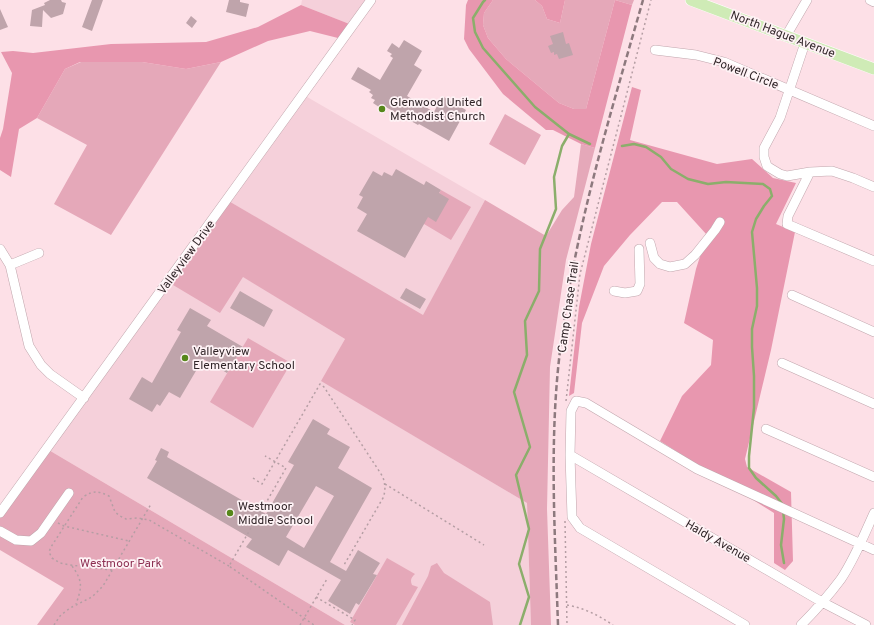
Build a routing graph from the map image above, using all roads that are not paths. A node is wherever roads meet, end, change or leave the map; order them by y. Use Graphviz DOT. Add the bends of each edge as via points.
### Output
graph roads {
  1 [pos="371,0"];
  2 [pos="691,0"];
  3 [pos="807,0"];
  4 [pos="870,0"];
  5 [pos="874,2"];
  6 [pos="786,36"];
  7 [pos="805,43"];
  8 [pos="655,50"];
  9 [pos="874,69"];
  10 [pos="790,90"];
  11 [pos="874,126"];
  12 [pos="810,172"];
  13 [pos="874,187"];
  14 [pos="720,222"];
  15 [pos="650,243"];
  16 [pos="0,249"];
  17 [pos="639,249"];
  18 [pos="39,253"];
  19 [pos="874,261"];
  20 [pos="10,265"];
  21 [pos="614,291"];
  22 [pos="792,295"];
  23 [pos="874,332"];
  24 [pos="782,363"];
  25 [pos="84,398"];
  26 [pos="874,404"];
  27 [pos="766,429"];
  28 [pos="570,455"];
  29 [pos="874,477"];
  30 [pos="69,493"];
  31 [pos="0,513"];
  32 [pos="874,513"];
  33 [pos="0,531"];
  34 [pos="860,544"];
  35 [pos="874,550"];
  36 [pos="822,602"];
  37 [pos="745,625"];
  38 [pos="801,625"];
  39 [pos="866,625"];
  1 -- 25 [label="street, Valleyview Drive"];
  2 -- 6 [label="main road, North Hague Avenue"];
  3 -- 6 [label="street"];
  4 -- 5 [label="street"];
  6 -- 7 [label="main road, North Hague Avenue"];
  7 -- 9 [label="main road, North Hague Avenue"];
  7 -- 10 [label="street"];
  8 -- 10 [label="street, Powell Circle" via="696,55 724,62"];
  10 -- 11 [label="street, Powell Circle"];
  10 -- 12 [label="street" via="780,118 764,148 764,157 767,166 787,176"];
  12 -- 13 [label="street" via="832,171"];
  12 -- 19 [label="street" via="788,216 787,224"];
  14 -- 15 [label="street" via="695,256 685,264 670,267 660,264 654,258"];
  16 -- 20 [label="street"];
  17 -- 21 [label="street" via="640,284 637,291"];
  18 -- 20 [label="street"];
  20 -- 25 [label="street" via="29,346 50,374"];
  22 -- 23 [label="street"];
  24 -- 26 [label="street"];
  25 -- 31 [label="street, Valleyview Drive"];
  27 -- 29 [label="street"];
  28 -- 34 [label="street" via="572,411 576,401 586,403 697,469"];
  28 -- 36 [label="street, Haldy Avenue"];
  28 -- 37 [label="street" via="572,517 580,528"];
  30 -- 33 [label="street" via="41,533 31,541 16,540"];
  32 -- 34 [label="street"];
  34 -- 35 [label="street"];
  34 -- 36 [label="street" via="840,579"];
  36 -- 38 [label="street"];
  36 -- 39 [label="street, Haldy Avenue"];
}
